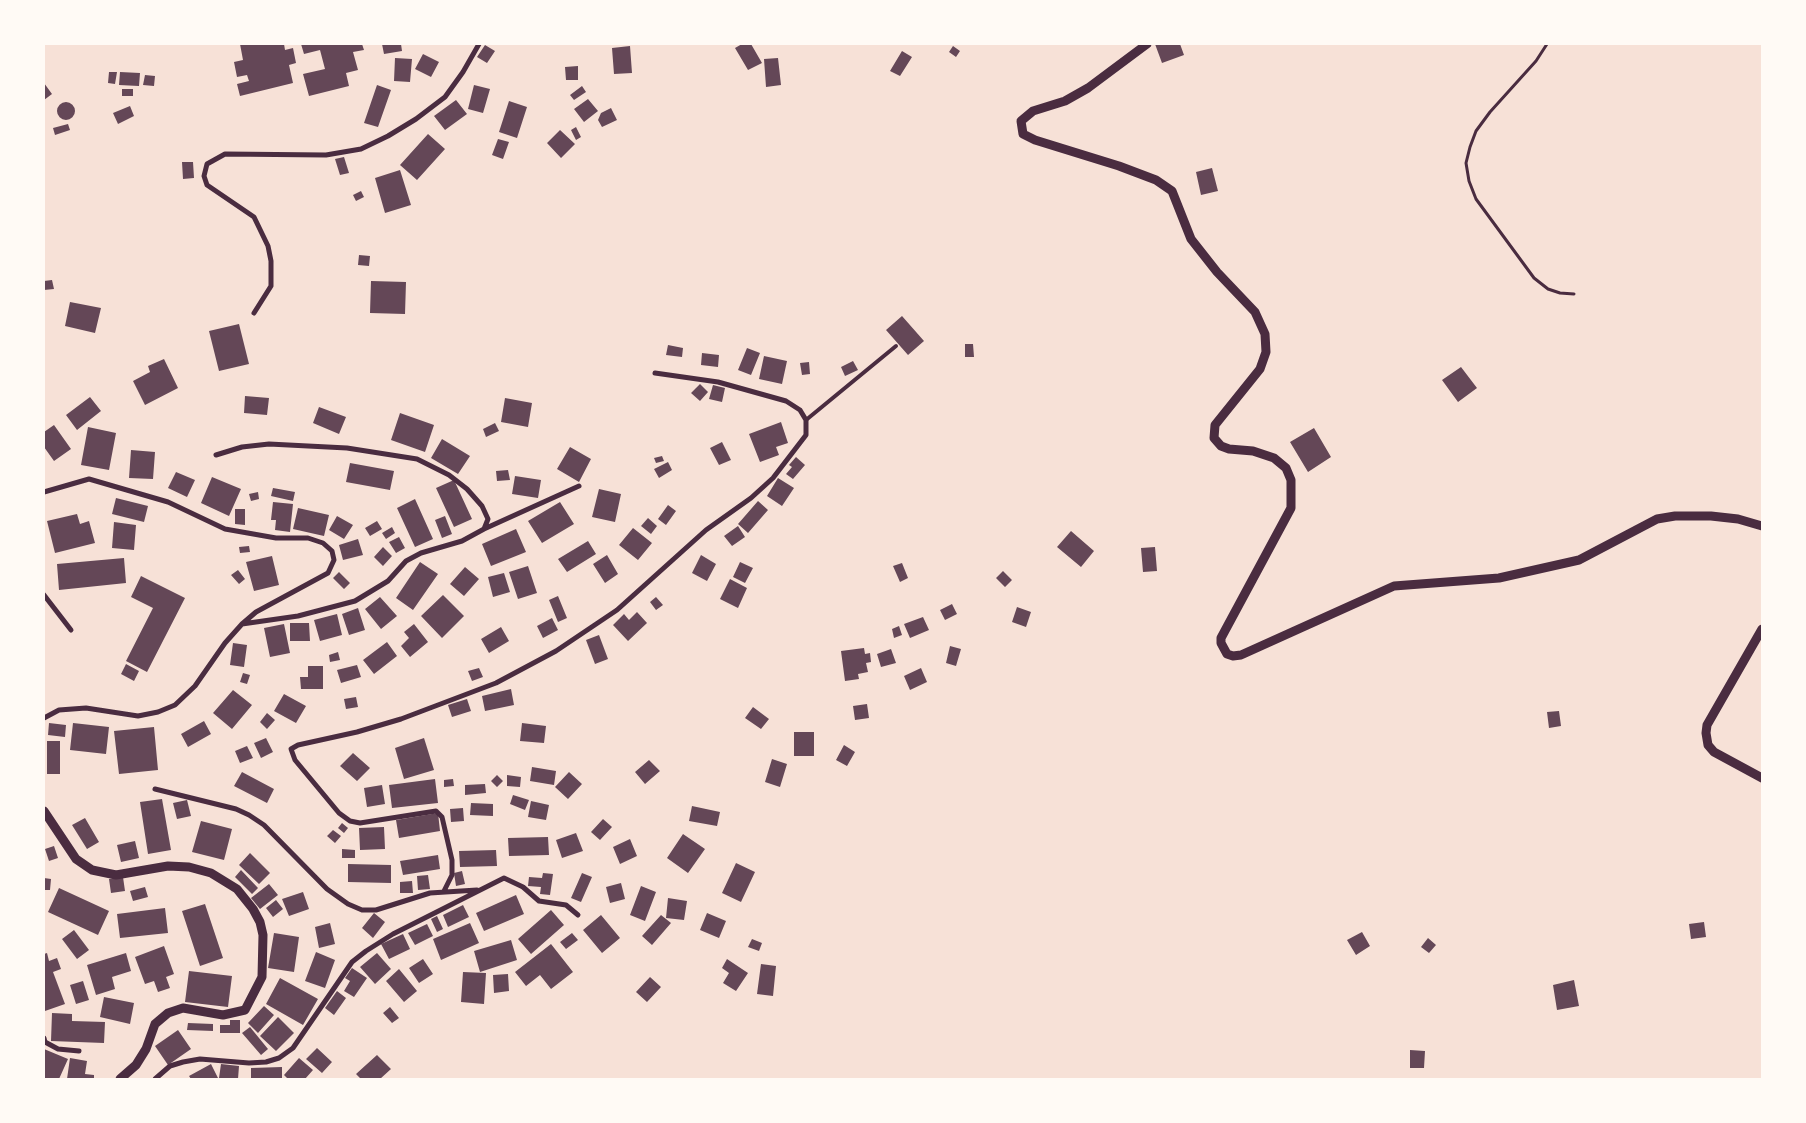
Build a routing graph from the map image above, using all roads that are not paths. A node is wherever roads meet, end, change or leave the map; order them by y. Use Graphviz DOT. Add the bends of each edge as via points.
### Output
graph roads {
  1 [pos="478,44"];
  2 [pos="1147,44"];
  3 [pos="254,314"];
  4 [pos="896,346"];
  5 [pos="655,373"];
  6 [pos="806,420"];
  7 [pos="216,455"];
  8 [pos="580,486"];
  9 [pos="44,492"];
  10 [pos="1762,526"];
  11 [pos="484,529"];
  12 [pos="44,595"];
  13 [pos="242,624"];
  14 [pos="1762,629"];
  15 [pos="71,630"];
  16 [pos="44,718"];
  17 [pos="1762,778"];
  18 [pos="155,789"];
  19 [pos="44,811"];
  20 [pos="480,890"];
  21 [pos="444,891"];
  22 [pos="578,915"];
  23 [pos="44,1038"];
  24 [pos="79,1051"];
  25 [pos="120,1079"];
  26 [pos="155,1079"];
  1 -- 3 [label="street" via="445,97 416,119 361,149 326,155 225,154 207,164 204,176 207,185 254,218 268,246 272,261 271,286"];
  2 -- 10 [label="street" via="1088,88 1065,101 1033,111 1021,121 1023,134 1035,140 1119,166 1156,180 1172,190 1191,239 1255,312 1265,334 1266,352 1260,369 1215,425 1214,438 1221,446 1274,458 1286,468 1291,480 1291,508 1221,638 1227,654 1241,655 1394,586 1499,578 1579,560 1656,519 1711,516 1738,518"];
  4 -- 6 [label="lane"];
  5 -- 6 [label="street" via="718,382 770,396 800,410"];
  6 -- 21 [label="street" via="806,435 773,478 706,530 617,610 556,651 479,690 401,719 298,745 291,750 295,760 339,813 350,821 360,823 436,811 442,817 452,860 452,875"];
  7 -- 11 [label="street" via="242,447 269,444 347,448 417,460 449,475 467,488 488,519"];
  8 -- 11 [label="street"];
  9 -- 13 [label="street" via="89,479 168,502 225,529 276,538 308,538 323,543 332,551 334,560 328,573 256,612"];
  11 -- 13 [label="street" via="462,541 406,561 388,582 355,601 298,616"];
  12 -- 15 [label="street"];
  13 -- 16 [label="street" via="195,686 175,705 138,716 86,708 60,710"];
  14 -- 17 [label="street" via="1707,725 1706,734 1708,745 1714,752"];
  18 -- 21 [label="street" via="249,815 264,825 327,889 362,910 376,910"];
  19 -- 25 [label="street" via="76,859 92,870 116,875 168,866 189,866 211,873 237,889 260,922 263,935 262,977 245,1010 222,1015 182,1008 168,1013 155,1024 146,1050 136,1066"];
  20 -- 21 [label="street"];
  20 -- 22 [label="street" via="504,878 523,887 539,902 566,905"];
  20 -- 26 [label="street" via="393,934 359,956 293,1048 279,1058 249,1063 183,1062 170,1066"];
  23 -- 24 [label="street" via="45,1042 58,1048"];
}
